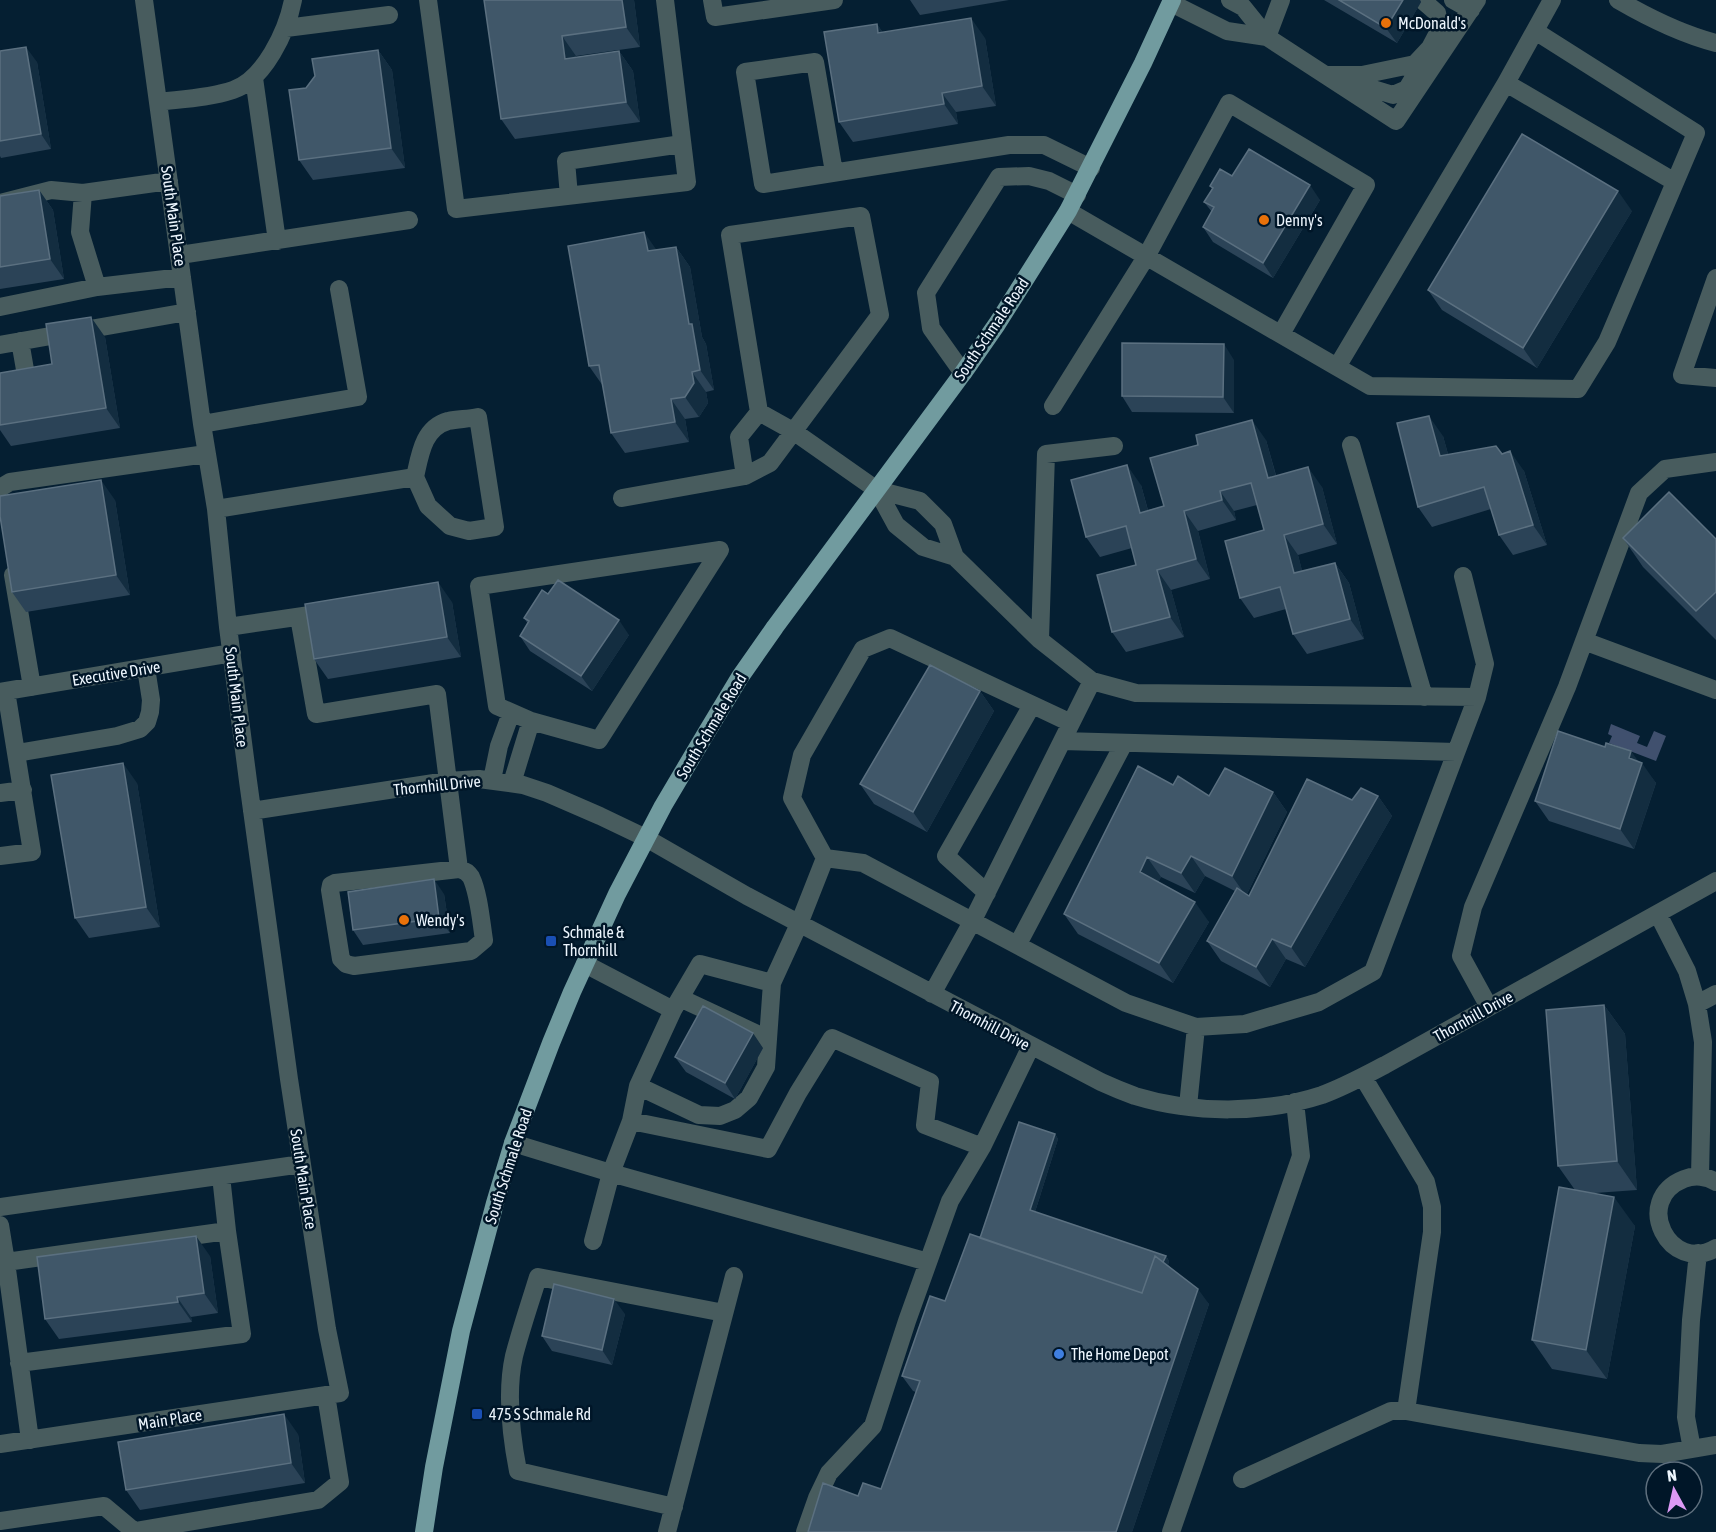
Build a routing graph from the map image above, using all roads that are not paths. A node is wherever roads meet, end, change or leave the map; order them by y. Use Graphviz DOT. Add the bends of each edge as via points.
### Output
graph roads {
  1 [pos="144,0"];
  2 [pos="293,0"];
  3 [pos="428,0"];
  4 [pos="665,0"];
  5 [pos="712,0"];
  6 [pos="834,0"];
  7 [pos="1230,0"];
  8 [pos="1281,0"];
  9 [pos="1422,0"];
  10 [pos="1453,0"];
  11 [pos="1552,0"];
  12 [pos="1618,0"];
  13 [pos="802,2"];
  14 [pos="1172,2"];
  15 [pos="1474,5"];
  16 [pos="389,15"];
  17 [pos="285,28"];
  18 [pos="1535,31"];
  19 [pos="1267,37"];
  20 [pos="1716,43"];
  21 [pos="1415,64"];
  22 [pos="1325,75"];
  23 [pos="254,78"];
  24 [pos="1506,83"];
  25 [pos="158,102"];
  26 [pos="682,144"];
  27 [pos="1091,168"];
  28 [pos="834,172"];
  29 [pos="169,181"];
  30 [pos="1675,182"];
  31 [pos="83,193"];
  32 [pos="569,196"];
  33 [pos="0,202"];
  34 [pos="1073,203"];
  35 [pos="409,220"];
  36 [pos="277,241"];
  37 [pos="180,255"];
  38 [pos="1146,257"];
  39 [pos="182,277"];
  40 [pos="1716,278"];
  41 [pos="97,286"];
  42 [pos="339,289"];
  43 [pos="0,307"];
  44 [pos="187,312"];
  45 [pos="1281,334"];
  46 [pos="20,341"];
  47 [pos="0,345"];
  48 [pos="1336,367"];
  49 [pos="963,373"];
  50 [pos="1716,378"];
  51 [pos="27,381"];
  52 [pos="1053,406"];
  53 [pos="759,412"];
  54 [pos="202,424"];
  55 [pos="793,431"];
  56 [pos="1351,445"];
  57 [pos="1114,446"];
  58 [pos="206,454"];
  59 [pos="1716,462"];
  60 [pos="745,476"];
  61 [pos="415,477"];
  62 [pos="0,489"];
  63 [pos="877,490"];
  64 [pos="622,498"];
  65 [pos="216,509"];
  66 [pos="955,557"];
  67 [pos="10,563"];
  68 [pos="1463,576"];
  69 [pos="322,613"];
  70 [pos="299,617"];
  71 [pos="228,627"];
  72 [pos="1040,640"];
  73 [pos="1584,641"];
  74 [pos="232,653"];
  75 [pos="146,668"];
  76 [pos="1092,681"];
  77 [pos="32,687"];
  78 [pos="1716,690"];
  79 [pos="3,691"];
  80 [pos="1424,697"];
  81 [pos="1477,697"];
  82 [pos="1032,705"];
  83 [pos="511,713"];
  84 [pos="531,721"];
  85 [pos="1071,723"];
  86 [pos="1062,741"];
  87 [pos="1124,743"];
  88 [pos="1456,752"];
  89 [pos="17,753"];
  90 [pos="492,780"];
  91 [pos="447,782"];
  92 [pos="512,783"];
  93 [pos="22,790"];
  94 [pos="0,793"];
  95 [pos="252,812"];
  96 [pos="645,838"];
  97 [pos="0,856"];
  98 [pos="825,858"];
  99 [pos="459,869"];
  100 [pos="1716,881"];
  101 [pos="987,893"];
  102 [pos="1658,914"];
  103 [pos="973,920"];
  104 [pos="799,924"];
  105 [pos="1018,945"];
  106 [pos="585,963"];
  107 [pos="772,983"];
  108 [pos="932,994"];
  109 [pos="1716,994"];
  110 [pos="676,1004"];
  111 [pos="1697,1004"];
  112 [pos="1489,1007"];
  113 [pos="1196,1027"];
  114 [pos="768,1039"];
  115 [pos="1031,1046"];
  116 [pos="1363,1077"];
  117 [pos="638,1086"];
  118 [pos="1295,1102"];
  119 [pos="1188,1106"];
  120 [pos="631,1121"];
  121 [pos="513,1143"];
  122 [pos="982,1147"];
  123 [pos="302,1164"];
  124 [pos="611,1173"];
  125 [pos="221,1176"];
  126 [pos="1708,1179"];
  127 [pos="0,1207"];
  128 [pos="0,1225"];
  129 [pos="227,1231"];
  130 [pos="593,1241"];
  131 [pos="1716,1248"];
  132 [pos="1698,1253"];
  133 [pos="6,1262"];
  134 [pos="928,1262"];
  135 [pos="734,1276"];
  136 [pos="724,1312"];
  137 [pos="19,1363"];
  138 [pos="333,1394"];
  139 [pos="1406,1411"];
  140 [pos="30,1440"];
  141 [pos="0,1444"];
  142 [pos="1716,1445"];
  143 [pos="1692,1449"];
  144 [pos="1242,1479"];
  145 [pos="674,1507"];
  146 [pos="0,1521"];
  147 [pos="135,1531"];
  148 [pos="424,1532"];
  149 [pos="668,1532"];
  150 [pos="805,1532"];
  151 [pos="1171,1532"];
  1 -- 25 [label="street, South Main Place"];
  2 -- 17 [label="street"];
  3 -- 32 [label="street" via="456,209"];
  4 -- 26 [label="street"];
  5 -- 13 [label="street" via="715,17"];
  6 -- 13 [label="street"];
  7 -- 19 [label="street" via="1243,7"];
  8 -- 19 [label="street"];
  9 -- 21 [label="street" via="1437,13 1440,29"];
  10 -- 15 [label="street"];
  11 -- 18 [label="street"];
  12 -- 20 [label="street" via="1662,24"];
  14 -- 19 [label="street" via="1227,31"];
  14 -- 27 [label="main road, South Schmale Road"];
  15 -- 22 [label="street" via="1396,121"];
  16 -- 17 [label="street"];
  17 -- 23 [label="street"];
  18 -- 24 [label="street"];
  18 -- 30 [label="street" via="1696,133"];
  19 -- 22 [label="street"];
  21 -- 22 [label="street" via="1362,75"];
  21 -- 22 [label="street" via="1416,74 1407,89 1393,95"];
  23 -- 25 [label="street" via="235,90"];
  23 -- 36 [label="street"];
  24 -- 30 [label="street"];
  24 -- 48 [label="street"];
  25 -- 29 [label="street, South Main Place"];
  26 -- 32 [label="street" via="566,161"];
  26 -- 32 [label="street" via="687,182"];
  27 -- 28 [label="street" via="1044,144 1010,145"];
  27 -- 34 [label="main road, South Schmale Road"];
  28 -- 28 [label="street" via="764,184 745,72 815,62"];
  29 -- 31 [label="street"];
  29 -- 37 [label="street, South Main Place"];
  30 -- 48 [label="street" via="1607,342 1578,389 1370,386"];
  31 -- 33 [label="street" via="51,190"];
  31 -- 41 [label="street" via="80,232"];
  34 -- 38 [label="street"];
  34 -- 49 [label="main road, South Schmale Road"];
  34 -- 49 [label="street" via="1049,181 1029,176 999,177 926,293 931,328"];
  35 -- 36 [label="street"];
  36 -- 37 [label="street"];
  37 -- 39 [label="street, South Main Place"];
  38 -- 45 [label="street"];
  38 -- 45 [label="street" via="1229,103 1366,185"];
  38 -- 52 [label="street"];
  39 -- 41 [label="street"];
  39 -- 44 [label="street, South Main Place"];
  40 -- 50 [label="street" via="1682,375"];
  41 -- 43 [label="street"];
  42 -- 54 [label="street" via="358,397"];
  44 -- 46 [label="street"];
  44 -- 54 [label="street, South Main Place"];
  45 -- 48 [label="street"];
  46 -- 47 [label="street"];
  46 -- 51 [label="street"];
  49 -- 63 [label="main road, South Schmale Road"];
  53 -- 55 [label="street"];
  53 -- 55 [label="street" via="730,235 861,216 879,315"];
  53 -- 60 [label="street" via="739,436"];
  54 -- 58 [label="street, South Main Place"];
  55 -- 60 [label="street" via="770,463"];
  55 -- 63 [label="street"];
  56 -- 80 [label="street"];
  57 -- 72 [label="street" via="1046,454"];
  58 -- 62 [label="street" via="10,482"];
  58 -- 65 [label="street, South Main Place"];
  59 -- 73 [label="street" via="1665,469 1639,493"];
  60 -- 64 [label="street"];
  61 -- 61 [label="street" via="430,431 446,422 478,417 495,527 469,531 450,526 428,506"];
  61 -- 65 [label="street"];
  63 -- 66 [label="street" via="896,525 923,547"];
  63 -- 66 [label="street" via="920,501 944,524"];
  63 -- 96 [label="main road, South Schmale Road" via="740,677"];
  65 -- 71 [label="street, South Main Place"];
  66 -- 72 [label="street"];
  67 -- 77 [label="street"];
  68 -- 81 [label="street" via="1485,664"];
  69 -- 70 [label="street"];
  70 -- 71 [label="street"];
  70 -- 91 [label="street" via="316,714 437,694"];
  71 -- 74 [label="street, South Main Place"];
  72 -- 76 [label="street"];
  73 -- 78 [label="street"];
  73 -- 112 [label="street" via="1473,908 1461,956"];
  74 -- 75 [label="street, Executive Drive"];
  74 -- 95 [label="street, South Main Place"];
  75 -- 77 [label="street, Executive Drive"];
  75 -- 89 [label="street" via="150,712 140,729"];
  76 -- 80 [label="street" via="1136,693"];
  76 -- 85 [label="street"];
  77 -- 79 [label="street, Executive Drive"];
  79 -- 89 [label="street"];
  80 -- 81 [label="street"];
  81 -- 88 [label="street"];
  82 -- 85 [label="street"];
  82 -- 98 [label="street" via="890,638 863,649 801,755 792,798"];
  82 -- 101 [label="street" via="946,856"];
  83 -- 84 [label="street"];
  83 -- 84 [label="street" via="497,706 479,586 720,550 599,740"];
  83 -- 90 [label="street"];
  84 -- 92 [label="street"];
  85 -- 86 [label="street"];
  86 -- 87 [label="street"];
  86 -- 101 [label="street"];
  87 -- 88 [label="street"];
  87 -- 105 [label="street"];
  88 -- 113 [label="street" via="1374,972 1319,1002 1245,1024"];
  89 -- 93 [label="street"];
  90 -- 91 [label="street, Thornhill Drive"];
  90 -- 92 [label="street, Thornhill Drive"];
  91 -- 95 [label="street, Thornhill Drive"];
  91 -- 99 [label="street"];
  92 -- 96 [label="street, Thornhill Drive" via="547,793"];
  93 -- 94 [label="street"];
  93 -- 97 [label="street" via="32,852"];
  95 -- 123 [label="street, South Main Place"];
  96 -- 104 [label="street, Thornhill Drive"];
  96 -- 106 [label="main road, South Schmale Road"];
  98 -- 103 [label="street" via="863,863"];
  98 -- 104 [label="street"];
  99 -- 99 [label="street" via="331,885 341,959 354,966 471,951 478,946 484,940 480,907 470,875"];
  100 -- 102 [label="street, Thornhill Drive"];
  101 -- 103 [label="street"];
  102 -- 111 [label="street" via="1687,971"];
  102 -- 112 [label="street, Thornhill Drive"];
  103 -- 105 [label="street"];
  103 -- 108 [label="street"];
  104 -- 107 [label="street"];
  104 -- 108 [label="street, Thornhill Drive"];
  105 -- 113 [label="street" via="1126,1003"];
  106 -- 110 [label="street"];
  106 -- 121 [label="main road, South Schmale Road"];
  107 -- 110 [label="street" via="700,964"];
  107 -- 114 [label="street"];
  108 -- 115 [label="street, Thornhill Drive"];
  109 -- 111 [label="street"];
  110 -- 114 [label="street"];
  110 -- 117 [label="street"];
  111 -- 126 [label="street" via="1703,1042"];
  112 -- 116 [label="street, Thornhill Drive"];
  113 -- 119 [label="street"];
  114 -- 117 [label="street" via="766,1067 749,1098 720,1116 699,1115"];
  115 -- 119 [label="street, Thornhill Drive" via="1135,1096"];
  115 -- 122 [label="street"];
  116 -- 118 [label="street, Thornhill Drive"];
  116 -- 139 [label="street" via="1426,1182 1432,1207 1432,1232"];
  117 -- 120 [label="street"];
  118 -- 119 [label="street, Thornhill Drive" via="1234,1110"];
  118 -- 151 [label="street" via="1301,1156"];
  120 -- 122 [label="street" via="768,1149 832,1038 930,1082 925,1125"];
  120 -- 124 [label="street"];
  121 -- 124 [label="street"];
  121 -- 148 [label="main road, South Schmale Road" via="461,1331"];
  122 -- 134 [label="street" via="950,1201"];
  123 -- 125 [label="street"];
  123 -- 138 [label="street, South Main Place"];
  124 -- 130 [label="street"];
  124 -- 134 [label="street"];
  125 -- 127 [label="street"];
  125 -- 129 [label="street"];
  126 -- 132 [label="street" via="1687,1177 1676,1183 1666,1191 1658,1214 1665,1237 1674,1246"];
  128 -- 133 [label="street"];
  129 -- 133 [label="street"];
  129 -- 137 [label="street" via="242,1334"];
  131 -- 132 [label="street"];
  132 -- 143 [label="street" via="1686,1417"];
  133 -- 137 [label="street"];
  134 -- 150 [label="street" via="873,1426 829,1473"];
  135 -- 136 [label="street"];
  136 -- 145 [label="street"];
  136 -- 145 [label="street" via="538,1276 514,1358 512,1437 518,1471"];
  137 -- 140 [label="street"];
  138 -- 140 [label="street, Main Place"];
  138 -- 147 [label="street, South Main Place" via="340,1482 318,1500"];
  139 -- 143 [label="street" via="1639,1454"];
  139 -- 144 [label="street" via="1391,1411"];
  140 -- 141 [label="street, Main Place"];
  142 -- 143 [label="street"];
  145 -- 149 [label="street"];
  146 -- 147 [label="street" via="104,1506"];
}
